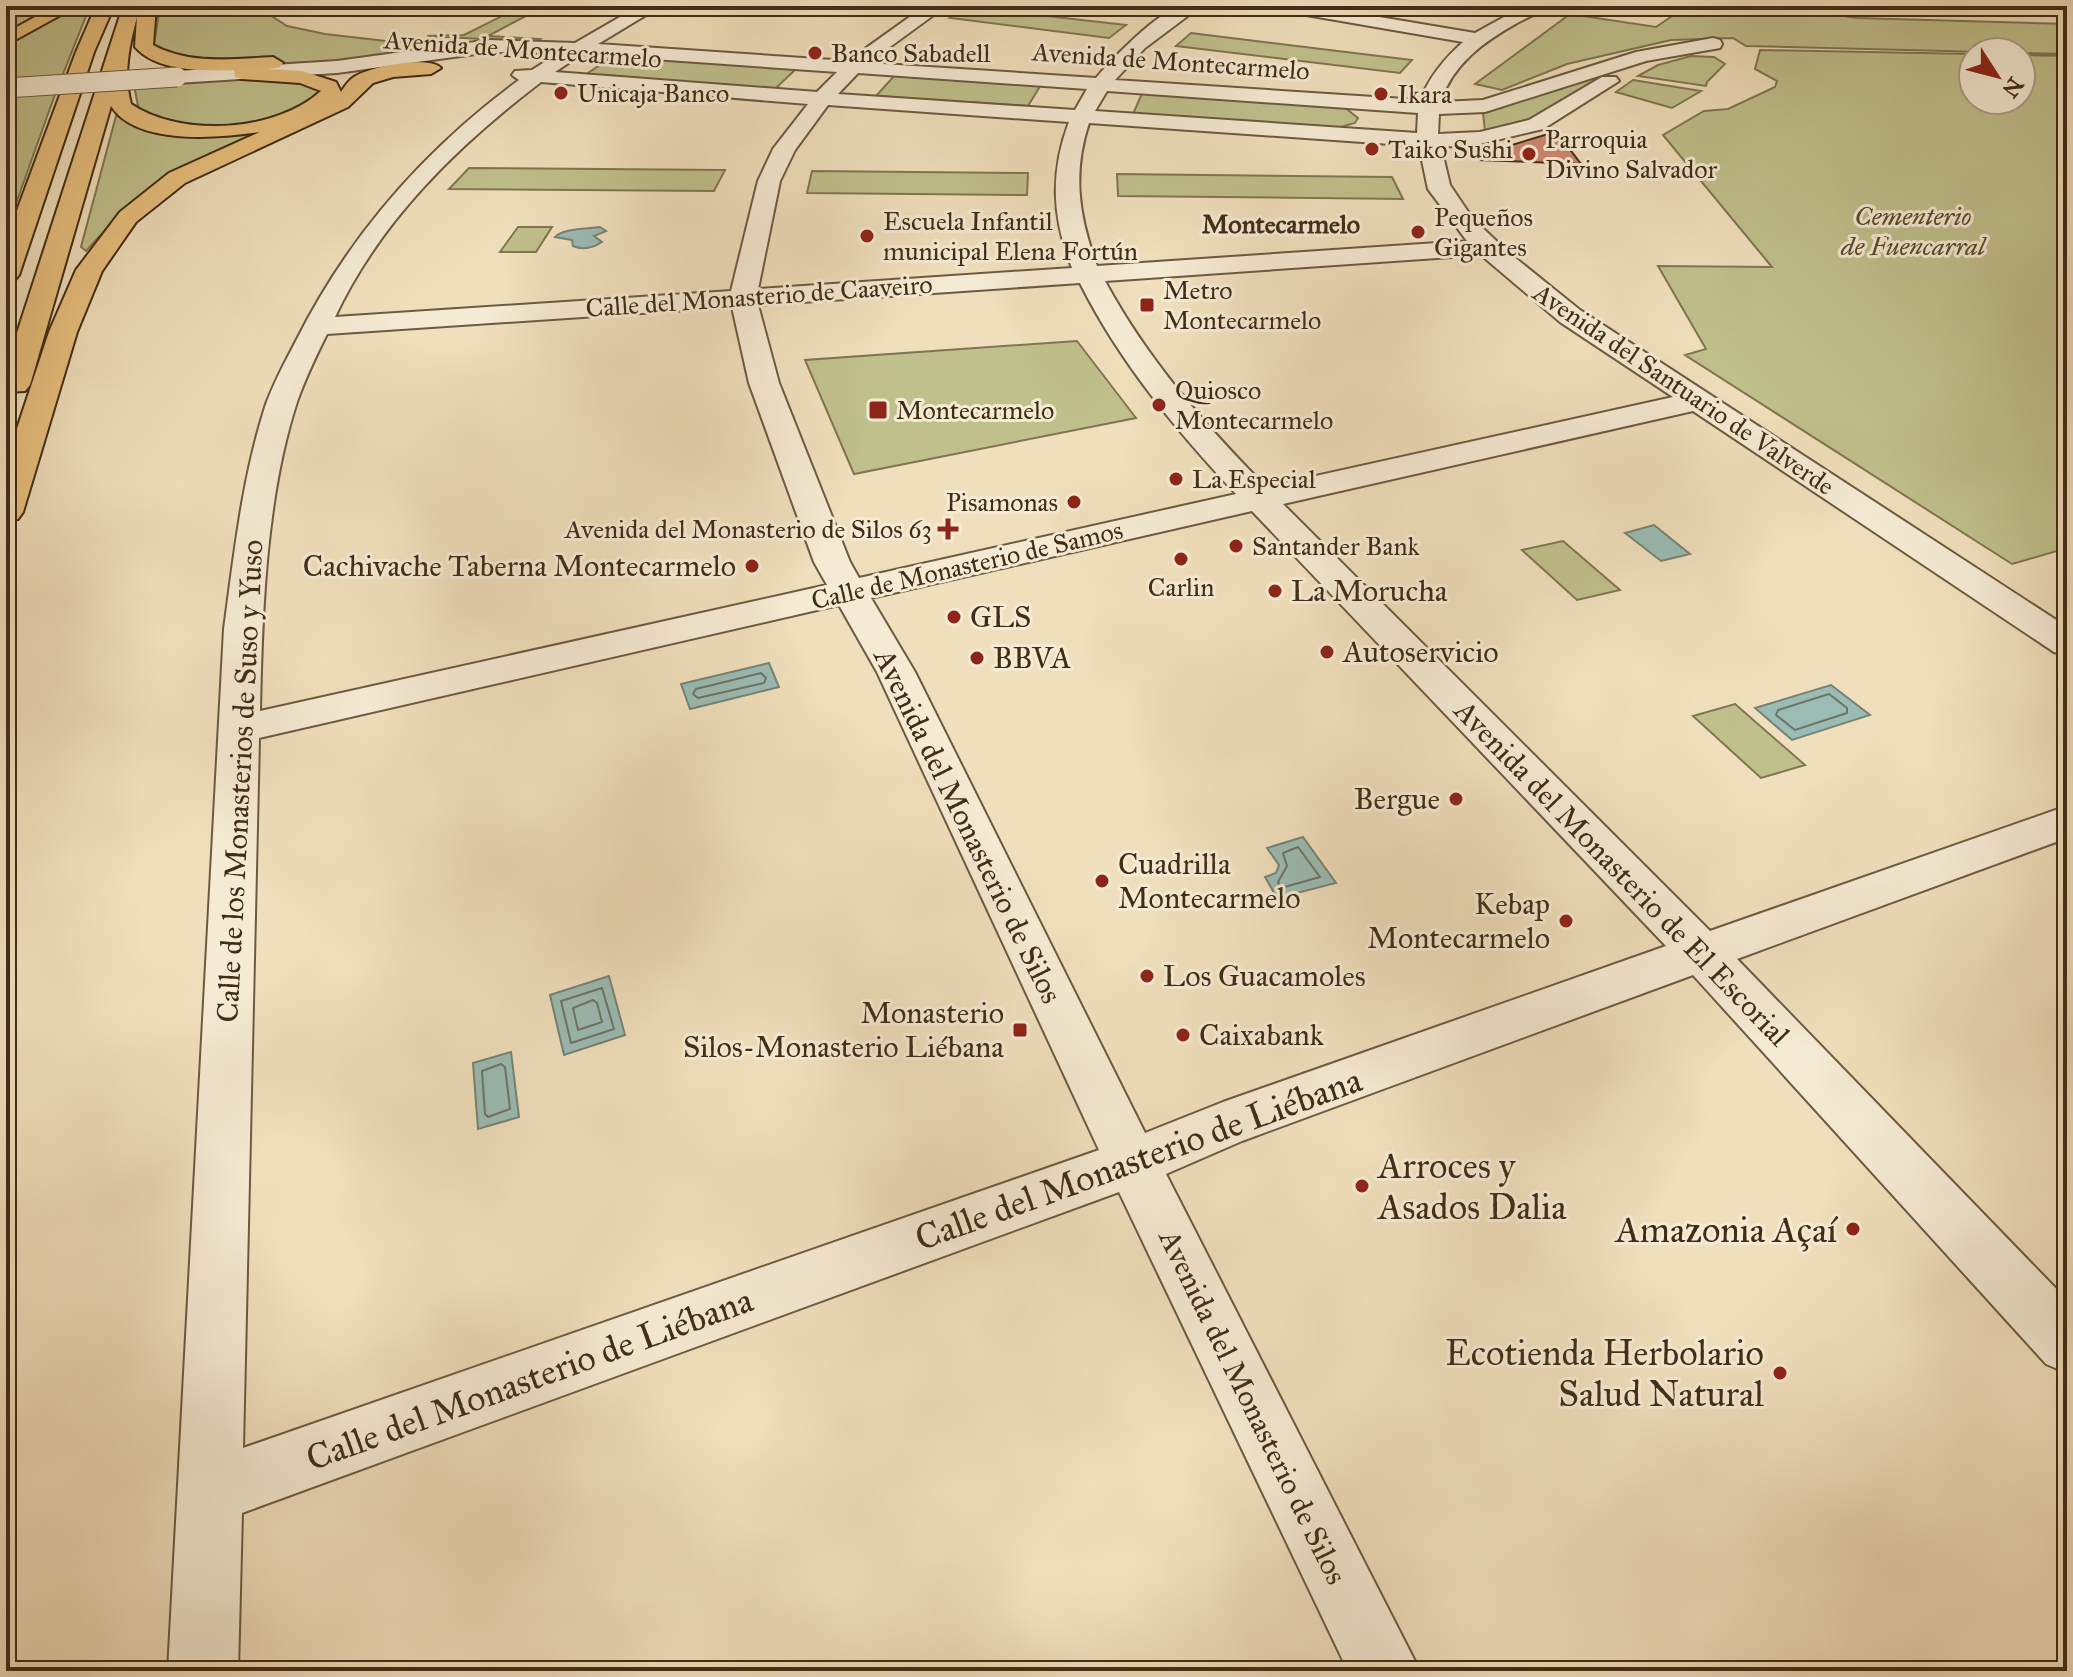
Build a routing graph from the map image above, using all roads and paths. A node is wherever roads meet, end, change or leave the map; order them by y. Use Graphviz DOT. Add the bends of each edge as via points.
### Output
graph roads {
  1 [pos="68,6"];
  2 [pos="105,6"];
  3 [pos="132,6"];
  4 [pos="147,6"];
  5 [pos="652,6"];
  6 [pos="937,6"];
  7 [pos="1192,6"];
  8 [pos="1283,6"];
  9 [pos="1537,6"];
  10 [pos="1477,39"];
  11 [pos="6,40"];
  12 [pos="1713,44"];
  13 [pos="575,48"];
  14 [pos="118,53"];
  15 [pos="1643,56"];
  16 [pos="399,60"];
  17 [pos="337,67"];
  18 [pos="853,67"];
  19 [pos="431,68"];
  20 [pos="457,70"];
  21 [pos="242,73"];
  22 [pos="508,73"];
  23 [pos="534,76"];
  24 [pos="1099,84"];
  25 [pos="355,85"];
  26 [pos="6,88"];
  27 [pos="822,99"];
  28 [pos="1331,101"];
  29 [pos="1428,107"];
  30 [pos="1080,117"];
  31 [pos="1328,134"];
  32 [pos="1427,140"];
  33 [pos="1489,247"];
  34 [pos="1088,274"];
  35 [pos="6,275"];
  36 [pos="743,297"];
  37 [pos="315,327"];
  38 [pos="1696,401"];
  39 [pos="6,415"];
  40 [pos="1261,500"];
  41 [pos="6,512"];
  42 [pos="852,592"];
  43 [pos="2067,644"];
  44 [pos="238,729"];
  45 [pos="2067,821"];
  46 [pos="1701,952"];
  47 [pos="1134,1162"];
  48 [pos="2067,1343"];
  49 [pos="208,1493"];
  50 [pos="203,1671"];
  51 [pos="1385,1671"];
  1 -- 11 [label="highway"];
  2 -- 35 [label="highway"];
  3 -- 14 [label="highway"];
  4 -- 16 [label="highway" via="144,47 181,61"];
  5 -- 13 [label="street, Calle de los Monasterios de Suso y Yuso"];
  6 -- 18 [label="street, Avenida del Monasterio de Silos"];
  7 -- 24 [label="street, Avenida del Monasterio de El Escorial" via="1149,34"];
  8 -- 10 [label="street"];
  9 -- 10 [label="street, Avenida del Santuario de Valverde"];
  10 -- 29 [label="street, Avenida del Santuario de Valverde" via="1442,72"];
  12 -- 15 [label="street, Avenida de Montecarmelo"];
  13 -- 16 [label="street, Avenida de Montecarmelo" via="502,45"];
  13 -- 18 [label="street, Avenida de Montecarmelo"];
  13 -- 23 [label="street, Calle de los Monasterios de Suso y Yuso"];
  14 -- 21 [label="highway" via="119,102 132,115 171,128 235,129 281,120 317,106 331,92 319,80"];
  14 -- 39 [label="highway"];
  15 -- 29 [label="street, Avenida de Montecarmelo" via="1485,106"];
  15 -- 32 [label="street, Avenida de Montecarmelo" via="1536,125 1480,138"];
  16 -- 17 [label="street, Avenida de Montecarmelo"];
  17 -- 19 [label="street, Avenida de Montecarmelo"];
  17 -- 21 [label="street, Avenida de Montecarmelo"];
  17 -- 25 [label="highway"];
  18 -- 24 [label="street, Avenida de Montecarmelo"];
  18 -- 27 [label="street, Avenida del Monasterio de Silos"];
  19 -- 20 [label="street, Avenida de Montecarmelo"];
  19 -- 25 [label="highway" via="381,74"];
  21 -- 26 [label="street, Avenida de Montecarmelo, bridge"];
  22 -- 23 [label="street, Avenida de Montecarmelo"];
  23 -- 27 [label="street, Avenida de Montecarmelo"];
  23 -- 37 [label="street, Calle de los Monasterios de Suso y Yuso" via="479,117 418,177 366,241"];
  24 -- 28 [label="street, Avenida de Montecarmelo"];
  24 -- 30 [label="street, Avenida del Monasterio de El Escorial"];
  25 -- 41 [label="highway" via="341,103 177,178 128,217 89,270 63,332"];
  27 -- 30 [label="street, Avenida de Montecarmelo"];
  27 -- 36 [label="street, Avenida del Monasterio de Silos" via="784,149 769,181"];
  28 -- 29 [label="street, Avenida de Montecarmelo"];
  28 -- 31 [label="street, Avenida de Montecarmelo" via="1364,115 1363,122"];
  29 -- 32 [label="street, Avenida del Santuario de Valverde"];
  30 -- 31 [label="street, Avenida de Montecarmelo"];
  30 -- 34 [label="street, Avenida del Monasterio de El Escorial" via="1065,185 1070,223"];
  31 -- 32 [label="street, Avenida de Montecarmelo"];
  32 -- 33 [label="street, Avenida del Santuario de Valverde" via="1439,188"];
  33 -- 34 [label="street, Calle del Monasterio de Caaveiro"];
  33 -- 38 [label="street, Avenida del Santuario de Valverde" via="1570,316"];
  34 -- 36 [label="street, Calle del Monasterio de Caaveiro"];
  34 -- 40 [label="street, Avenida del Monasterio de El Escorial" via="1135,353"];
  36 -- 37 [label="street, Calle del Monasterio de Caaveiro"];
  36 -- 42 [label="street, Avenida del Monasterio de Silos" via="777,425 832,562"];
  37 -- 44 [label="street, Calle de los Monasterios de Suso y Yuso" via="281,406 259,495"];
  38 -- 40 [label="street, Calle de Monasterio de Samos"];
  38 -- 43 [label="street, Avenida del Santuario de Valverde"];
  40 -- 42 [label="street, Calle de Monasterio de Samos"];
  40 -- 46 [label="street, Avenida del Monasterio de El Escorial"];
  42 -- 44 [label="street, Calle de Monasterio de Samos"];
  42 -- 47 [label="street, Avenida del Monasterio de Silos"];
  44 -- 49 [label="street, Calle de los Monasterios de Suso y Yuso"];
  45 -- 46 [label="street, Calle del Monasterio de Liébana"];
  46 -- 47 [label="street, Calle del Monasterio de Liébana"];
  46 -- 48 [label="street, Avenida del Monasterio de El Escorial"];
  47 -- 49 [label="street, Calle del Monasterio de Liébana"];
  47 -- 51 [label="street, Avenida del Monasterio de Silos"];
  49 -- 50 [label="street, Calle de los Monasterios de Suso y Yuso"];
}
